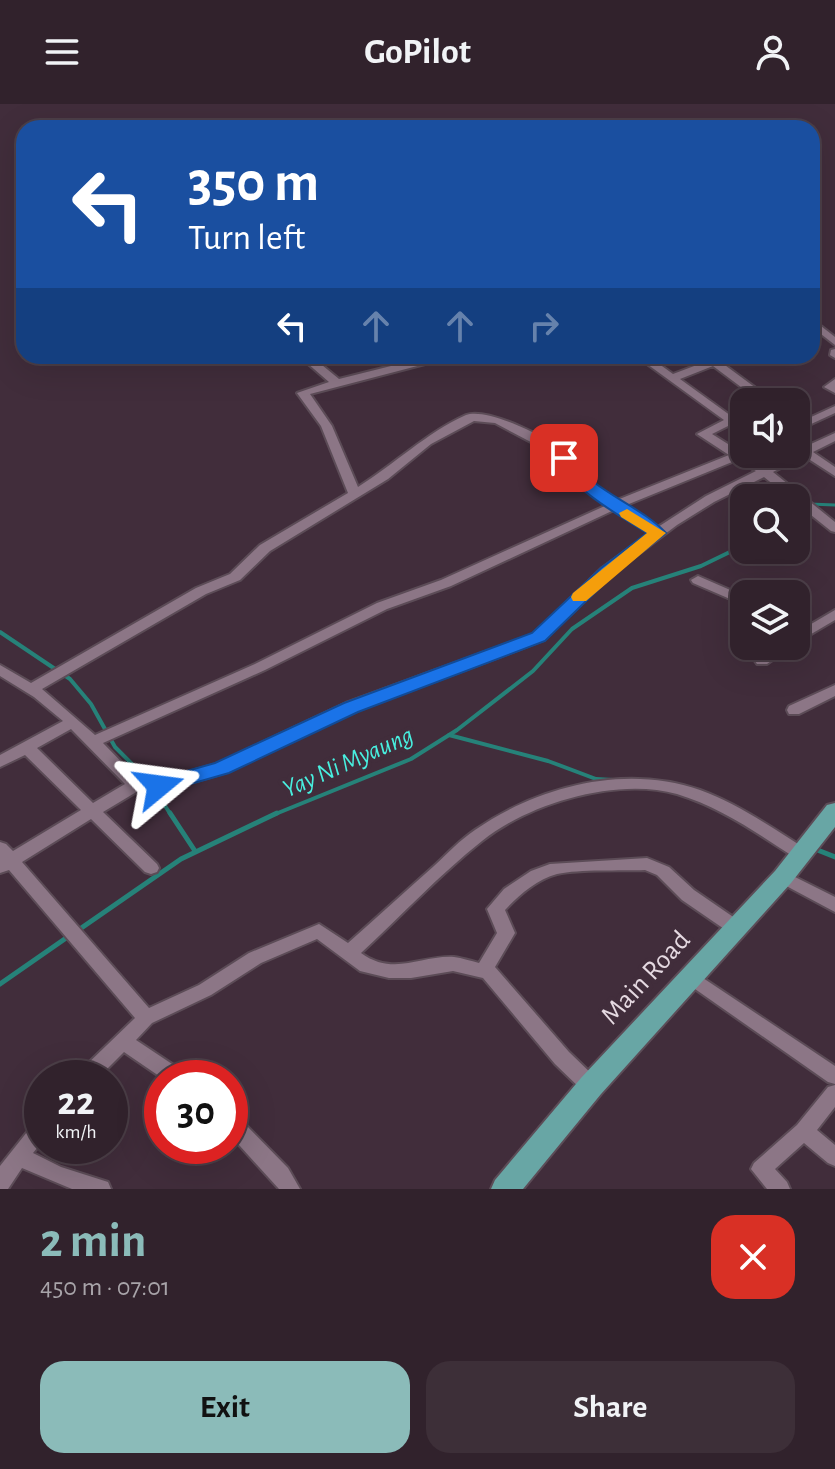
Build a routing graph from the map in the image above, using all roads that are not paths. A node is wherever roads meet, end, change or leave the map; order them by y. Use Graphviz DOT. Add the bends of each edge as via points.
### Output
graph roads {
  1 [pos="316,364"];
  2 [pos="412,364"];
  3 [pos="652,364"];
  4 [pos="709,364"];
  5 [pos="717,364"];
  6 [pos="672,378"];
  7 [pos="835,382"];
  8 [pos="337,383"];
  9 [pos="749,388"];
  10 [pos="835,390"];
  11 [pos="835,409"];
  12 [pos="730,420"];
  13 [pos="810,420"];
  14 [pos="730,422"];
  15 [pos="835,436"];
  16 [pos="730,448"];
  17 [pos="810,448"];
  18 [pos="810,455"];
  19 [pos="730,458"];
  20 [pos="760,468"];
  21 [pos="770,468"];
  22 [pos="764,471"];
  23 [pos="835,472"];
  24 [pos="780,484"];
  25 [pos="354,493"];
  26 [pos="616,505"];
  27 [pos="810,508"];
  28 [pos="835,528"];
  29 [pos="658,533"];
  30 [pos="698,580"];
  31 [pos="730,595"];
  32 [pos="835,614"];
  33 [pos="810,626"];
  34 [pos="3,676"];
  35 [pos="31,689"];
  36 [pos="835,690"];
  37 [pos="794,710"];
  38 [pos="73,722"];
  39 [pos="95,741"];
  40 [pos="26,747"];
  41 [pos="0,762"];
  42 [pos="135,785"];
  43 [pos="91,809"];
  44 [pos="835,811"];
  45 [pos="800,853"];
  46 [pos="4,859"];
  47 [pos="151,868"];
  48 [pos="783,877"];
  49 [pos="835,905"];
  50 [pos="736,928"];
  51 [pos="350,952"];
  52 [pos="484,970"];
  53 [pos="691,977"];
  54 [pos="146,1018"];
  55 [pos="122,1041"];
  56 [pos="104,1060"];
  57 [pos="150,1060"];
  58 [pos="835,1076"];
  59 [pos="591,1086"];
  60 [pos="835,1093"];
  61 [pos="804,1131"];
  62 [pos="248,1141"];
  63 [pos="24,1149"];
  64 [pos="18,1156"];
  65 [pos="835,1157"];
  66 [pos="0,1183"];
  67 [pos="101,1189"];
  68 [pos="290,1189"];
  69 [pos="505,1189"];
  70 [pos="780,1189"];
  1 -- 8 [label="street"];
  2 -- 8 [label="street"];
  3 -- 6 [label="street"];
  4 -- 6 [label="street"];
  5 -- 9 [label="street"];
  6 -- 12 [label="street"];
  7 -- 10 [label="street" via="830,387"];
  8 -- 25 [label="street" via="303,393"];
  11 -- 13 [label="street"];
  14 -- 16 [label="street" via="703,434"];
  15 -- 17 [label="street"];
  18 -- 23 [label="street"];
  19 -- 26 [label="street"];
  20 -- 22 [label="street"];
  21 -- 22 [label="street"];
  22 -- 24 [label="street"];
  22 -- 29 [label="street"];
  25 -- 26 [label="street" via="427,442 480,417 514,426 550,448 564,458 568,469"];
  25 -- 35 [label="street" via="265,548 235,577 201,591"];
  26 -- 29 [label="street"];
  26 -- 39 [label="street" via="446,583 382,606"];
  27 -- 28 [label="street"];
  29 -- 42 [label="street" via="607,571 539,637 351,707 222,768 159,786"];
  30 -- 31 [label="street"];
  32 -- 33 [label="street"];
  34 -- 35 [label="street"];
  35 -- 38 [label="street"];
  36 -- 37 [label="street"];
  38 -- 39 [label="street"];
  38 -- 40 [label="street"];
  39 -- 42 [label="street"];
  40 -- 41 [label="street"];
  40 -- 43 [label="street"];
  42 -- 43 [label="street"];
  43 -- 46 [label="street"];
  43 -- 47 [label="street"];
  44 -- 45 [label="main road, Main Road"];
  45 -- 48 [label="main road, Main Road"];
  45 -- 51 [label="street" via="723,806 666,787 639,782 568,793 477,836"];
  46 -- 54 [label="street"];
  48 -- 49 [label="street"];
  48 -- 50 [label="main road, Main Road"];
  50 -- 52 [label="street" via="647,864 556,868 537,875 496,909 506,933"];
  50 -- 53 [label="main road, Main Road"];
  51 -- 52 [label="street" via="366,966 389,971 453,964"];
  51 -- 54 [label="street" via="319,931 255,958"];
  52 -- 59 [label="street"];
  53 -- 58 [label="street"];
  53 -- 59 [label="main road, Main Road"];
  54 -- 55 [label="street"];
  55 -- 56 [label="street"];
  55 -- 57 [label="street"];
  59 -- 69 [label="main road, Main Road"];
  60 -- 61 [label="street"];
  61 -- 65 [label="street"];
  61 -- 70 [label="street" via="761,1169"];
  62 -- 68 [label="street"];
  63 -- 64 [label="street"];
  64 -- 66 [label="street"];
  64 -- 67 [label="street"];
}
